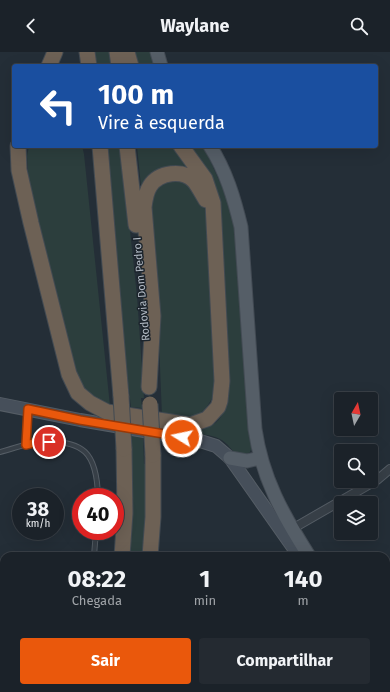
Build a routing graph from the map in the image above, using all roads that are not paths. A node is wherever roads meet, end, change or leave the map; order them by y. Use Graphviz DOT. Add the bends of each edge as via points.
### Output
graph roads {
  1 [pos="55,52"];
  2 [pos="87,52"];
  3 [pos="117,52"];
  4 [pos="127,52"];
  5 [pos="157,52"];
  6 [pos="50,64"];
  7 [pos="89,64"];
  8 [pos="118,64"];
  9 [pos="130,64"];
  10 [pos="160,64"];
  11 [pos="18,148"];
  12 [pos="24,148"];
  13 [pos="89,148"];
  14 [pos="100,148"];
  15 [pos="127,148"];
  16 [pos="182,148"];
  17 [pos="211,148"];
  18 [pos="26,199"];
  19 [pos="214,230"];
  20 [pos="120,381"];
  21 [pos="149,387"];
  22 [pos="0,404"];
  23 [pos="28,409"];
  24 [pos="26,445"];
  25 [pos="0,452"];
  26 [pos="230,458"];
  27 [pos="260,458"];
  28 [pos="390,469"];
  29 [pos="97,488"];
  30 [pos="292,529"];
  31 [pos="95,540"];
  32 [pos="94,552"];
  33 [pos="122,552"];
  34 [pos="150,552"];
  35 [pos="296,552"];
  36 [pos="306,552"];
  1 -- 6 [label="highway"];
  2 -- 7 [label="highway"];
  3 -- 8 [label="highway"];
  4 -- 9 [label="highway"];
  5 -- 10 [label="main road"];
  11 -- 18 [label="highway" via="19,170"];
  12 -- 18 [label="highway"];
  13 -- 20 [label="highway" via="103,275"];
  14 -- 20 [label="highway"];
  15 -- 21 [label="highway, Rodovia Dom Pedro I" via="141,269"];
  16 -- 19 [label="highway" via="209,189 213,203"];
  17 -- 27 [label="main road" via="232,194 240,227 255,429"];
  18 -- 19 [label="highway" via="69,374 78,393 107,412 179,424 190,425 207,419 220,401 222,381"];
  19 -- 21 [label="highway" via="206,201 193,180 174,173 165,175 151,185 146,194 144,207 153,316"];
  20 -- 33 [label="highway, bridge" via="125,513"];
  21 -- 34 [label="highway, Rodovia Dom Pedro I, bridge" via="153,455"];
  22 -- 23 [label="street"];
  23 -- 24 [label="lane"];
  23 -- 26 [label="street" via="197,440 216,446"];
  24 -- 25 [label="lane"];
  24 -- 29 [label="lane" via="38,442 70,443 81,447 93,463"];
  26 -- 27 [label="main road" via="247,461"];
  26 -- 35 [label="street"];
  27 -- 30 [label="main road" via="269,484"];
  28 -- 30 [label="street" via="377,480"];
  30 -- 36 [label="main road"];
  31 -- 32 [label="lane"];
}
